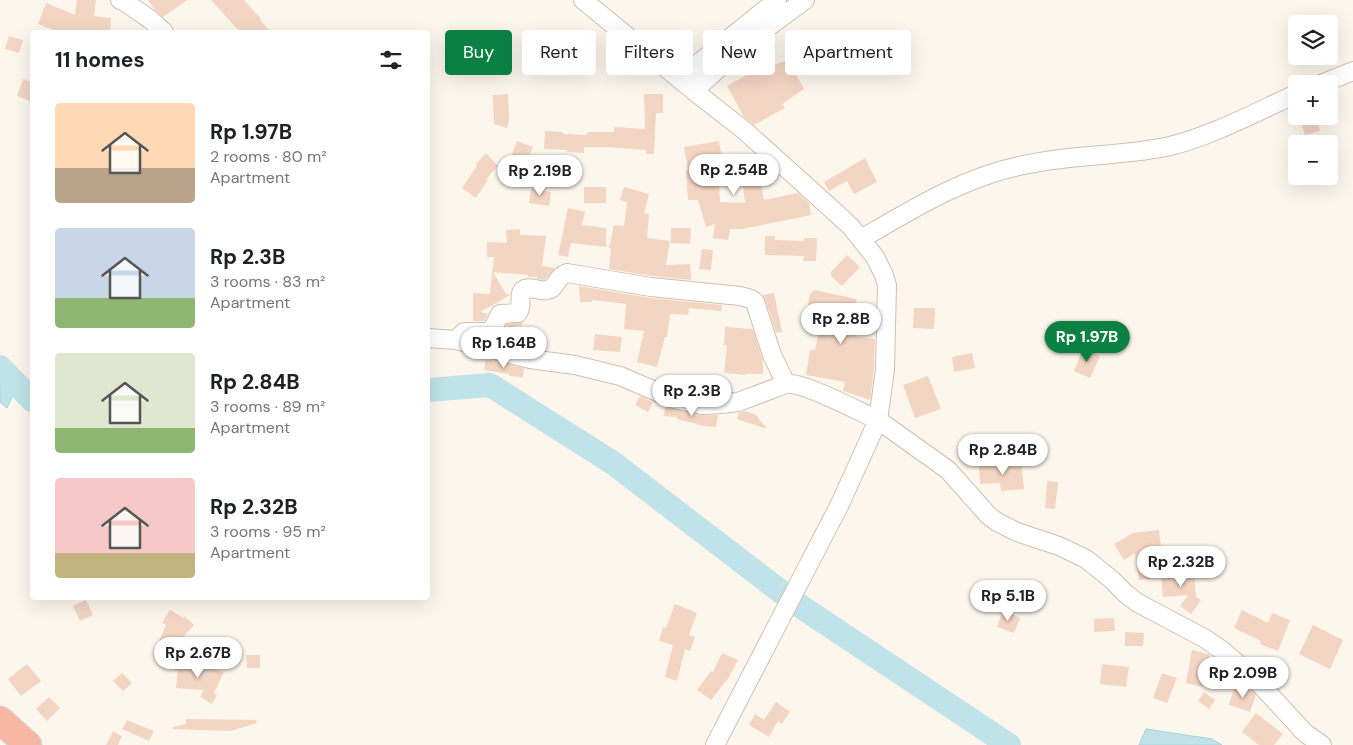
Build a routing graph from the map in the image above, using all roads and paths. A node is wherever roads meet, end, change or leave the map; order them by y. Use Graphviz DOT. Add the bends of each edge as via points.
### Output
graph roads {
  1 [pos="120,0"];
  2 [pos="583,0"];
  3 [pos="778,0"];
  4 [pos="805,0"];
  5 [pos="162,30"];
  6 [pos="1353,72"];
  7 [pos="1338,78"];
  8 [pos="679,79"];
  9 [pos="694,91"];
  10 [pos="1288,98"];
  11 [pos="861,239"];
  12 [pos="430,338"];
  13 [pos="456,340"];
  14 [pos="786,384"];
  15 [pos="878,420"];
  16 [pos="0,720"];
  17 [pos="28,745"];
  18 [pos="715,745"];
  19 [pos="1322,745"];
  1 -- 5 [label="street"];
  2 -- 8 [label="street"];
  3 -- 8 [label="street"];
  4 -- 9 [label="street" via="745,44"];
  6 -- 7 [label="street"];
  8 -- 9 [label="street"];
  9 -- 11 [label="street" via="745,131"];
  10 -- 11 [label="street" via="1206,135 1169,146 1047,161 987,175 923,203"];
  11 -- 15 [label="street" via="879,264 887,284 885,370"];
  12 -- 13 [label="street"];
  13 -- 14 [label="street" via="530,359 620,376 674,399 702,405 738,402"];
  13 -- 14 [label="street" via="464,332 492,330 500,314 518,313 523,290 549,290 568,273 651,288 751,299 755,302 772,355"];
  14 -- 15 [label="street" via="804,386"];
  15 -- 18 [label="street" via="840,504"];
  15 -- 19 [label="street" via="948,470 997,522 1086,559 1138,603 1223,651 1258,682 1305,733"];
  16 -- 17 [label="highway"];
}
